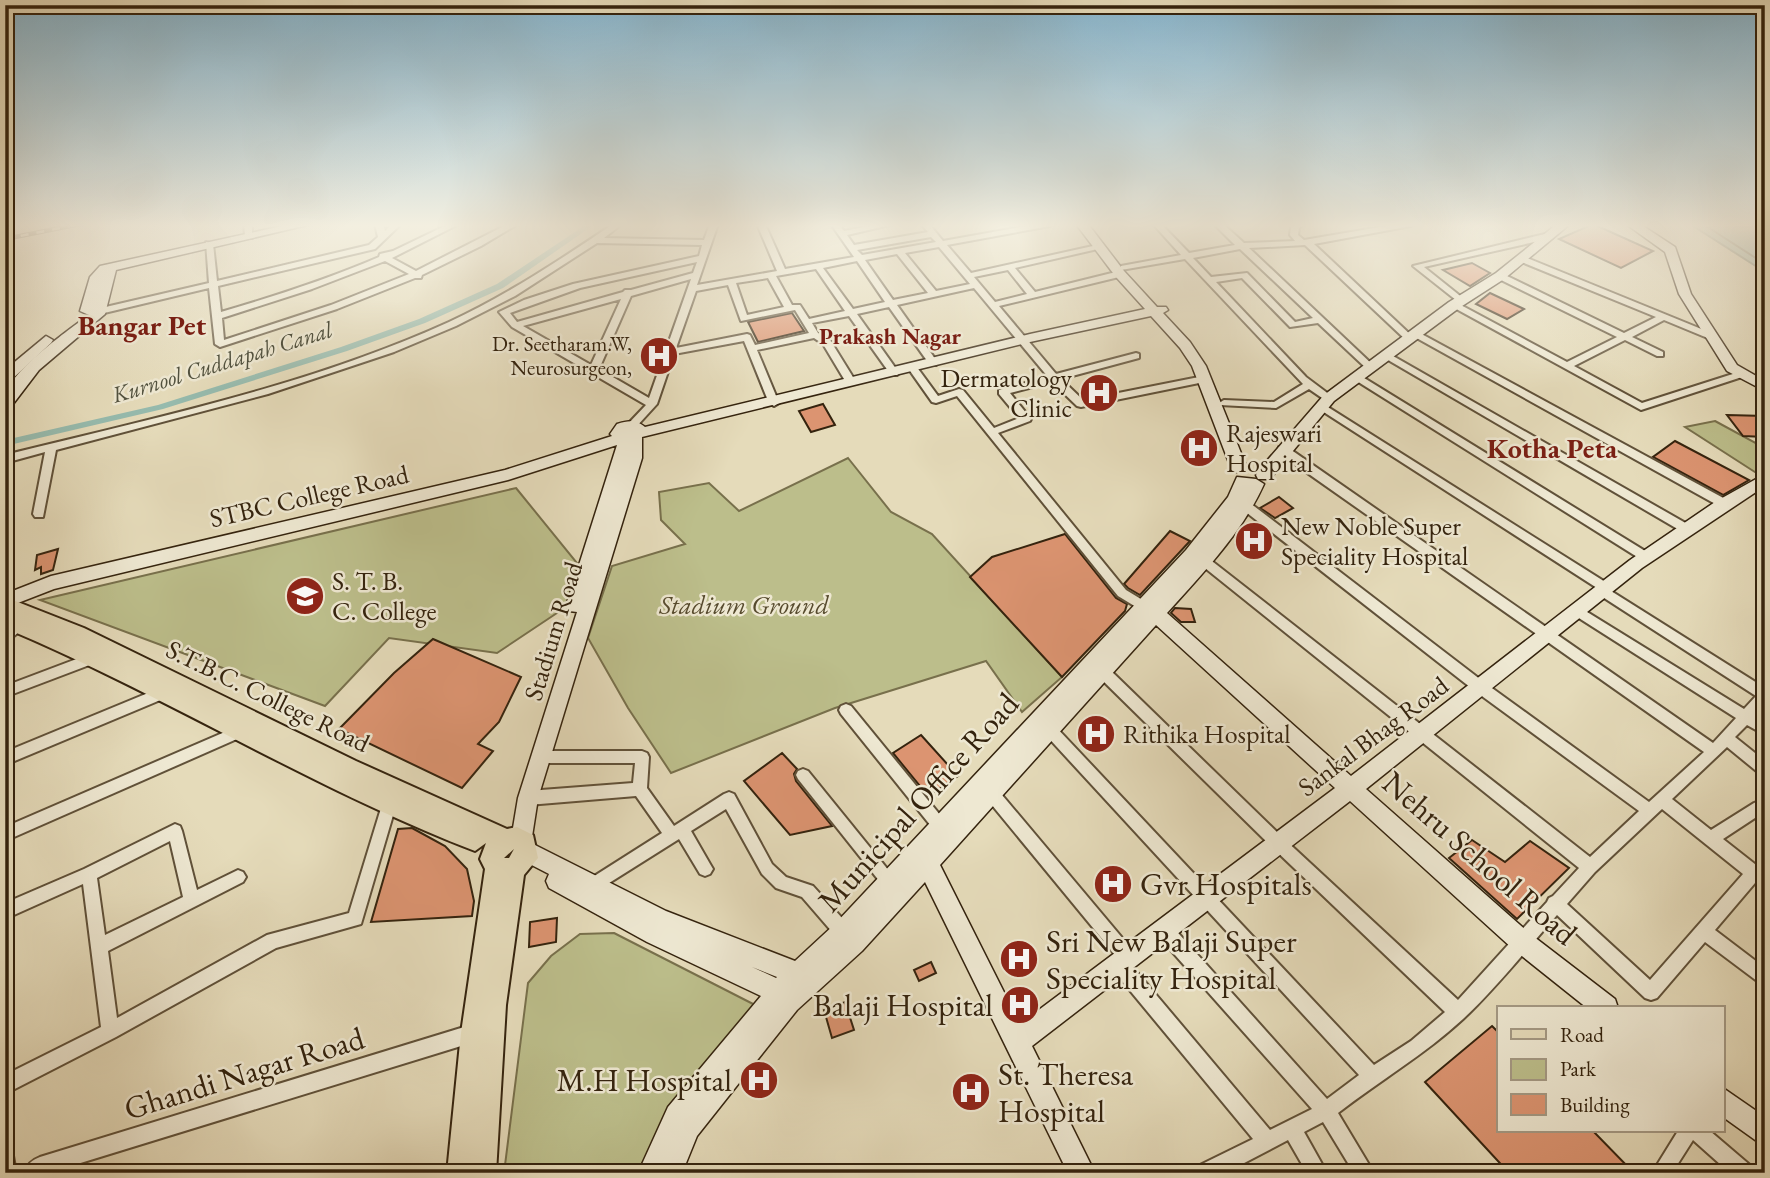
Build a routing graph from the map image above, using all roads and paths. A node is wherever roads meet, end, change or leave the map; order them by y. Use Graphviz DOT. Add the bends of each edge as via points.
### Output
graph roads {
  1 [pos="96,279"];
  2 [pos="211,279"];
  3 [pos="237,279"];
  4 [pos="334,279"];
  5 [pos="410,279"];
  6 [pos="535,279"];
  7 [pos="605,279"];
  8 [pos="680,279"];
  9 [pos="694,279"];
  10 [pos="748,279"];
  11 [pos="773,279"];
  12 [pos="826,279"];
  13 [pos="873,279"];
  14 [pos="922,279"];
  15 [pos="975,279"];
  16 [pos="1019,279"];
  17 [pos="1094,279"];
  18 [pos="1129,279"];
  19 [pos="1216,279"];
  20 [pos="1248,279"];
  21 [pos="1276,279"];
  22 [pos="1347,279"];
  23 [pos="1431,279"];
  24 [pos="1495,279"];
  25 [pos="1506,279"];
  26 [pos="1571,279"];
  27 [pos="1680,279"];
  28 [pos="972,280"];
  29 [pos="1209,280"];
  30 [pos="731,282"];
  31 [pos="211,285"];
  32 [pos="690,289"];
  33 [pos="628,292"];
  34 [pos="934,294"];
  35 [pos="1033,296"];
  36 [pos="890,303"];
  37 [pos="1458,303"];
  38 [pos="993,304"];
  39 [pos="789,308"];
  40 [pos="1158,310"];
  41 [pos="91,313"];
  42 [pos="848,313"];
  43 [pos="216,317"];
  44 [pos="1663,317"];
  45 [pos="1318,320"];
  46 [pos="806,322"];
  47 [pos="515,325"];
  48 [pos="815,335"];
  49 [pos="1413,336"];
  50 [pos="1629,337"];
  51 [pos="1713,337"];
  52 [pos="1022,340"];
  53 [pos="752,348"];
  54 [pos="671,352"];
  55 [pos="1660,354"];
  56 [pos="1386,355"];
  57 [pos="1136,356"];
  58 [pos="933,363"];
  59 [pos="1369,366"];
  60 [pos="1567,366"];
  61 [pos="913,368"];
  62 [pos="594,369"];
  63 [pos="894,373"];
  64 [pos="1742,374"];
  65 [pos="1356,376"];
  66 [pos="1054,377"];
  67 [pos="5,378"];
  68 [pos="1204,379"];
  69 [pos="851,382"];
  70 [pos="1310,384"];
  71 [pos="1765,387"];
  72 [pos="1224,402"];
  73 [pos="1326,402"];
  74 [pos="774,403"];
  75 [pos="652,404"];
  76 [pos="5,405"];
  77 [pos="992,432"];
  78 [pos="629,434"];
  79 [pos="51,447"];
  80 [pos="1283,450"];
  81 [pos="5,459"];
  82 [pos="1250,475"];
  83 [pos="1765,479"];
  84 [pos="1723,503"];
  85 [pos="1247,506"];
  86 [pos="39,514"];
  87 [pos="1685,528"];
  88 [pos="1646,557"];
  89 [pos="1204,561"];
  90 [pos="5,588"];
  91 [pos="1604,589"];
  92 [pos="5,603"];
  93 [pos="1150,610"];
  94 [pos="1575,610"];
  95 [pos="10,626"];
  96 [pos="1545,632"];
  97 [pos="95,657"];
  98 [pos="1103,672"];
  99 [pos="1480,687"];
  100 [pos="5,692"];
  101 [pos="165,692"];
  102 [pos="1765,695"];
  103 [pos="846,709"];
  104 [pos="1744,717"];
  105 [pos="1049,729"];
  106 [pos="1765,729"];
  107 [pos="241,730"];
  108 [pos="1420,734"];
  109 [pos="1726,738"];
  110 [pos="1714,751"];
  111 [pos="541,757"];
  112 [pos="5,759"];
  113 [pos="1765,770"];
  114 [pos="803,775"];
  115 [pos="1349,788"];
  116 [pos="640,789"];
  117 [pos="992,794"];
  118 [pos="528,798"];
  119 [pos="390,805"];
  120 [pos="1656,806"];
  121 [pos="1765,813"];
  122 [pos="940,826"];
  123 [pos="676,832"];
  124 [pos="5,834"];
  125 [pos="1712,838"];
  126 [pos="1277,842"];
  127 [pos="512,852"];
  128 [pos="927,863"];
  129 [pos="1590,867"];
  130 [pos="705,869"];
  131 [pos="89,874"];
  132 [pos="238,877"];
  133 [pos="1759,877"];
  134 [pos="593,885"];
  135 [pos="893,887"];
  136 [pos="191,898"];
  137 [pos="1207,900"];
  138 [pos="1555,903"];
  139 [pos="5,911"];
  140 [pos="1165,931"];
  141 [pos="1705,932"];
  142 [pos="849,937"];
  143 [pos="1521,941"];
  144 [pos="702,946"];
  145 [pos="99,947"];
  146 [pos="1124,961"];
  147 [pos="1765,979"];
  148 [pos="802,980"];
  149 [pos="784,997"];
  150 [pos="1603,1006"];
  151 [pos="1458,1012"];
  152 [pos="110,1031"];
  153 [pos="474,1033"];
  154 [pos="1018,1041"];
  155 [pos="1372,1076"];
  156 [pos="5,1084"];
  157 [pos="1724,1102"];
  158 [pos="1326,1111"];
  159 [pos="1292,1129"];
  160 [pos="1687,1132"];
  161 [pos="1699,1132"];
  162 [pos="1765,1134"];
  163 [pos="1268,1141"];
  164 [pos="5,1157"];
  165 [pos="7,1173"];
  166 [pos="33,1173"];
  167 [pos="462,1173"];
  168 [pos="481,1173"];
  169 [pos="651,1173"];
  170 [pos="669,1173"];
  171 [pos="1082,1173"];
  172 [pos="1205,1173"];
  173 [pos="1318,1173"];
  174 [pos="1365,1173"];
  175 [pos="1661,1173"];
  176 [pos="1744,1173"];
  1 -- 41 [label="street"];
  2 -- 31 [label="street"];
  3 -- 31 [label="street"];
  4 -- 43 [label="street"];
  5 -- 43 [label="street" via="220,344"];
  6 -- 79 [label="street" via="435,331 267,390"];
  7 -- 47 [label="street" via="530,300 505,312"];
  8 -- 33 [label="street"];
  9 -- 32 [label="street"];
  10 -- 30 [label="street"];
  11 -- 39 [label="street"];
  12 -- 42 [label="street"];
  13 -- 36 [label="street"];
  14 -- 34 [label="street"];
  15 -- 28 [label="street"];
  16 -- 35 [label="street"];
  17 -- 35 [label="street"];
  18 -- 40 [label="street"];
  19 -- 29 [label="street"];
  20 -- 45 [label="street" via="1293,325"];
  21 -- 45 [label="street"];
  22 -- 49 [label="street"];
  23 -- 37 [label="street"];
  24 -- 37 [label="street"];
  25 -- 50 [label="street"];
  26 -- 44 [label="street"];
  27 -- 51 [label="street"];
  28 -- 34 [label="street"];
  28 -- 38 [label="street"];
  29 -- 70 [label="street"];
  30 -- 32 [label="street"];
  30 -- 39 [label="street" via="744,319"];
  31 -- 41 [label="street"];
  31 -- 43 [label="street"];
  32 -- 54 [label="street"];
  33 -- 47 [label="street"];
  33 -- 62 [label="street"];
  34 -- 36 [label="street"];
  35 -- 38 [label="street"];
  36 -- 42 [label="street"];
  36 -- 58 [label="street"];
  37 -- 49 [label="street"];
  37 -- 60 [label="street"];
  38 -- 52 [label="street"];
  39 -- 46 [label="street" via="797,306"];
  40 -- 52 [label="street"];
  40 -- 68 [label="street"];
  40 -- 72 [label="street" via="1191,343"];
  41 -- 67 [label="street" via="28,354"];
  41 -- 76 [label="street" via="29,371"];
  42 -- 46 [label="street"];
  42 -- 63 [label="street"];
  44 -- 50 [label="street"];
  44 -- 51 [label="street"];
  45 -- 59 [label="street"];
  46 -- 48 [label="street"];
  47 -- 62 [label="street"];
  48 -- 53 [label="street"];
  48 -- 69 [label="street" via="827,342"];
  49 -- 56 [label="street"];
  49 -- 84 [label="street"];
  50 -- 55 [label="street"];
  50 -- 60 [label="street"];
  51 -- 64 [label="street" via="1732,368"];
  52 -- 58 [label="street"];
  52 -- 66 [label="street"];
  53 -- 54 [label="street" via="747,337"];
  53 -- 74 [label="street"];
  54 -- 75 [label="street"];
  56 -- 59 [label="street"];
  56 -- 87 [label="street"];
  57 -- 66 [label="street"];
  58 -- 61 [label="street"];
  59 -- 65 [label="street"];
  60 -- 64 [label="street" via="1641,407"];
  61 -- 63 [label="street"];
  61 -- 77 [label="street" via="936,400 959,392"];
  62 -- 75 [label="street"];
  63 -- 69 [label="street"];
  64 -- 71 [label="street"];
  65 -- 73 [label="street"];
  65 -- 88 [label="street"];
  66 -- 68 [label="street" via="1081,404"];
  66 -- 77 [label="street" via="1003,392 1026,419"];
  68 -- 82 [label="street"];
  69 -- 74 [label="street"];
  70 -- 72 [label="street" via="1276,405"];
  70 -- 73 [label="street"];
  72 -- 82 [label="street"];
  73 -- 80 [label="street"];
  73 -- 91 [label="street"];
  74 -- 78 [label="street"];
  75 -- 78 [label="street"];
  77 -- 93 [label="street" via="1122,593"];
  78 -- 90 [label="street, STBC College Road" via="511,468"];
  78 -- 92 [label="street, STBC College Road" via="508,475 145,559 51,583"];
  78 -- 111 [label="street, Stadium Road" via="634,458"];
  78 -- 127 [label="street, Stadium Road" via="520,793"];
  79 -- 81 [label="street"];
  79 -- 86 [label="street"];
  80 -- 82 [label="street"];
  80 -- 96 [label="street"];
  82 -- 85 [label="street, Municipal Office Road"];
  82 -- 93 [label="street, Municipal Office Road"];
  83 -- 84 [label="street, Sankal Bhag Road"];
  84 -- 87 [label="street, Sankal Bhag Road"];
  85 -- 89 [label="street, Municipal Office Road"];
  85 -- 99 [label="street"];
  87 -- 88 [label="street, Sankal Bhag Road"];
  88 -- 91 [label="street, Sankal Bhag Road"];
  89 -- 93 [label="street, Municipal Office Road"];
  89 -- 108 [label="street"];
  91 -- 94 [label="street, Sankal Bhag Road"];
  91 -- 102 [label="street"];
  92 -- 127 [label="main road, S.T.B.C. College Road" via="89,640"];
  93 -- 98 [label="street, Municipal Office Road"];
  93 -- 115 [label="street, Nehru School Road"];
  93 -- 122 [label="street, Municipal Office Road"];
  94 -- 96 [label="street, Sankal Bhag Road"];
  94 -- 104 [label="street"];
  95 -- 97 [label="main road, S.T.B.C. College Road"];
  96 -- 99 [label="street, Sankal Bhag Road"];
  96 -- 110 [label="street"];
  97 -- 100 [label="street"];
  97 -- 101 [label="main road, S.T.B.C. College Road"];
  98 -- 105 [label="street, Municipal Office Road"];
  98 -- 126 [label="street"];
  99 -- 108 [label="street, Sankal Bhag Road"];
  99 -- 120 [label="street"];
  101 -- 107 [label="main road, S.T.B.C. College Road"];
  101 -- 112 [label="street"];
  102 -- 104 [label="street"];
  103 -- 122 [label="street"];
  104 -- 106 [label="street"];
  104 -- 109 [label="street"];
  105 -- 117 [label="street, Municipal Office Road"];
  105 -- 137 [label="street"];
  107 -- 119 [label="main road, S.T.B.C. College Road"];
  107 -- 124 [label="street"];
  108 -- 115 [label="street, Sankal Bhag Road"];
  108 -- 129 [label="street"];
  109 -- 110 [label="street"];
  109 -- 113 [label="street"];
  110 -- 120 [label="street"];
  111 -- 116 [label="street" via="642,757"];
  111 -- 118 [label="street, Stadium Road"];
  114 -- 135 [label="street"];
  115 -- 126 [label="street, Sankal Bhag Road"];
  115 -- 143 [label="street, Nehru School Road"];
  116 -- 118 [label="street"];
  116 -- 123 [label="street"];
  117 -- 128 [label="street, Municipal Office Road"];
  117 -- 146 [label="street"];
  118 -- 127 [label="street, Stadium Road"];
  119 -- 127 [label="main road, S.T.B.C. College Road"];
  119 -- 152 [label="street" via="355,919 273,941"];
  120 -- 125 [label="street"];
  120 -- 129 [label="street"];
  121 -- 125 [label="street" via="1759,808"];
  122 -- 135 [label="street, Municipal Office Road"];
  123 -- 130 [label="street"];
  123 -- 134 [label="street"];
  123 -- 142 [label="street" via="729,799 767,869 781,883 807,891"];
  125 -- 133 [label="street"];
  126 -- 137 [label="street, Sankal Bhag Road"];
  126 -- 151 [label="street"];
  127 -- 134 [label="street, S.T.B.C. College Road"];
  127 -- 144 [label="street"];
  127 -- 153 [label="main road"];
  127 -- 168 [label="main road" via="493,1005"];
  128 -- 135 [label="street, Municipal Office Road"];
  128 -- 154 [label="street"];
  129 -- 138 [label="street"];
  131 -- 136 [label="street" via="175,831"];
  131 -- 139 [label="street"];
  131 -- 145 [label="street"];
  132 -- 136 [label="street"];
  133 -- 141 [label="street"];
  134 -- 144 [label="street, S.T.B.C. College Road"];
  135 -- 142 [label="street, Municipal Office Road"];
  136 -- 145 [label="street"];
  137 -- 140 [label="street, Sankal Bhag Road"];
  137 -- 155 [label="street"];
  138 -- 141 [label="street" via="1651,992"];
  138 -- 143 [label="street"];
  140 -- 146 [label="street, Sankal Bhag Road"];
  140 -- 158 [label="street"];
  141 -- 147 [label="street"];
  142 -- 148 [label="street, Municipal Office Road"];
  143 -- 150 [label="street, Nehru School Road"];
  143 -- 151 [label="street"];
  144 -- 148 [label="street, S.T.B.C. College Road"];
  144 -- 149 [label="street"];
  145 -- 152 [label="street"];
  146 -- 154 [label="street, Sankal Bhag Road"];
  146 -- 163 [label="street"];
  148 -- 149 [label="street, Municipal Office Road"];
  149 -- 169 [label="street, Municipal Office Road" via="677,1116"];
  149 -- 170 [label="street, Municipal Office Road" via="688,1127"];
  151 -- 155 [label="street" via="1417,1047"];
  152 -- 156 [label="street"];
  153 -- 166 [label="street, Ghandi Nagar Road" via="40,1166"];
  153 -- 167 [label="main road"];
  154 -- 171 [label="street"];
  155 -- 158 [label="street"];
  157 -- 162 [label="street"];
  158 -- 159 [label="street"];
  158 -- 174 [label="street"];
  159 -- 163 [label="street"];
  159 -- 173 [label="street"];
  160 -- 175 [label="street"];
  161 -- 176 [label="street"];
  163 -- 172 [label="street"];
  164 -- 165 [label="street"];
}
